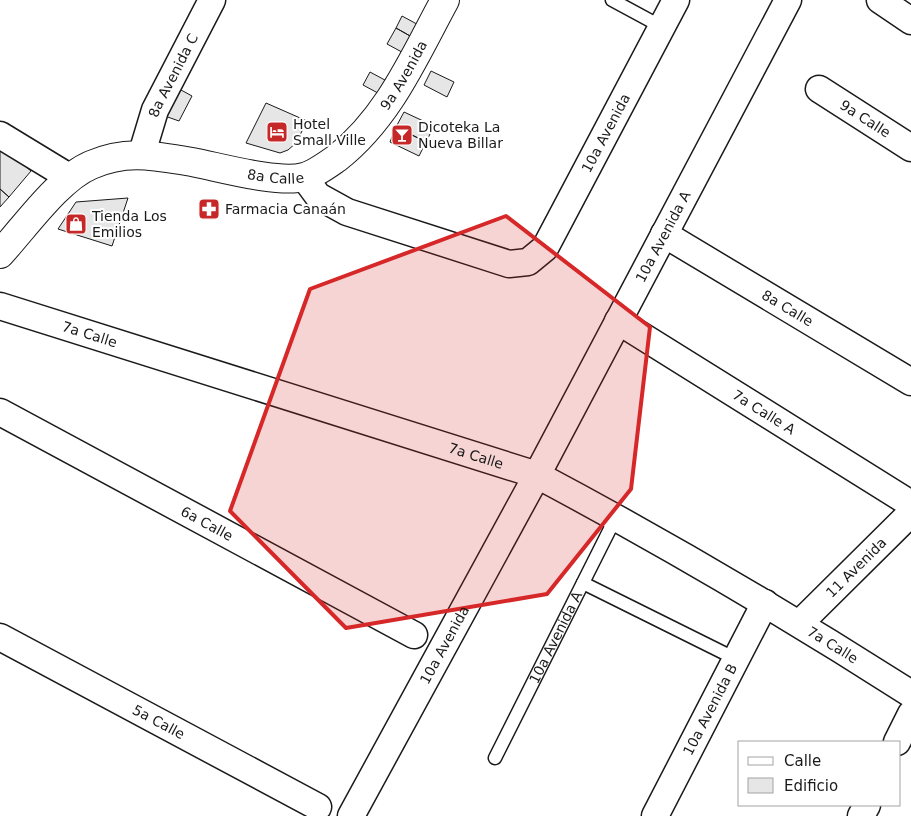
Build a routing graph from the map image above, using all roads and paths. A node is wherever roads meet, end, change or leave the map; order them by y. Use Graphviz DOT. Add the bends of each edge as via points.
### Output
graph roads {
  1 [pos="212,0"];
  2 [pos="445,0"];
  3 [pos="612,0"];
  4 [pos="676,0"];
  5 [pos="788,0"];
  6 [pos="880,0"];
  7 [pos="911,21"];
  8 [pos="662,26"];
  9 [pos="819,89"];
  10 [pos="0,135"];
  11 [pos="911,148"];
  12 [pos="142,153"];
  13 [pos="304,177"];
  14 [pos="69,178"];
  15 [pos="664,234"];
  16 [pos="0,254"];
  17 [pos="528,262"];
  18 [pos="0,306"];
  19 [pos="618,322"];
  20 [pos="911,382"];
  21 [pos="0,412"];
  22 [pos="538,475"];
  23 [pos="911,504"];
  24 [pos="911,512"];
  25 [pos="616,517"];
  26 [pos="583,582"];
  27 [pos="765,603"];
  28 [pos="800,623"];
  29 [pos="414,635"];
  30 [pos="0,637"];
  31 [pos="736,659"];
  32 [pos="911,694"];
  33 [pos="911,714"];
  34 [pos="898,741"];
  35 [pos="495,758"];
  36 [pos="318,807"];
  37 [pos="351,816"];
  38 [pos="655,816"];
  1 -- 12 [label="street, 8a Avenida C" via="154,110"];
  2 -- 13 [label="street, 9a Avenida" via="396,91 372,125 327,166"];
  3 -- 8 [label="lane"];
  4 -- 8 [label="street, 10a Avenida"];
  5 -- 15 [label="street, 10a Avenida A"];
  6 -- 7 [label="street"];
  8 -- 17 [label="street, 10a Avenida" via="544,248"];
  9 -- 11 [label="street, 9a Calle"];
  10 -- 14 [label="street"];
  12 -- 13 [label="street, 8a Calle" via="276,178"];
  12 -- 14 [label="street, 8a Calle" via="92,164"];
  13 -- 17 [label="street, 8a Calle" via="318,196 347,212 509,264"];
  14 -- 16 [label="street, 8a Calle"];
  15 -- 19 [label="street, 10a Avenida A"];
  15 -- 20 [label="street, 8a Calle"];
  18 -- 22 [label="street, 7a Calle"];
  19 -- 22 [label="street, 10a Avenida A"];
  19 -- 23 [label="street, 7a Calle A"];
  21 -- 29 [label="street, 6a Calle"];
  22 -- 25 [label="street, 7a Calle"];
  22 -- 37 [label="street, 10a Avenida"];
  24 -- 28 [label="street, 11 Avenida"];
  25 -- 26 [label="lane, 10a Avenida A"];
  25 -- 27 [label="street, 7a Calle"];
  26 -- 31 [label="lane"];
  26 -- 35 [label="lane, 10a Avenida A"];
  27 -- 28 [label="street, 7a Calle"];
  27 -- 31 [label="street, 10a Avenida B"];
  28 -- 32 [label="street, 7a Calle"];
  30 -- 36 [label="street, 5a Calle"];
  31 -- 38 [label="street, 10a Avenida B"];
  33 -- 34 [label="street"];
}
